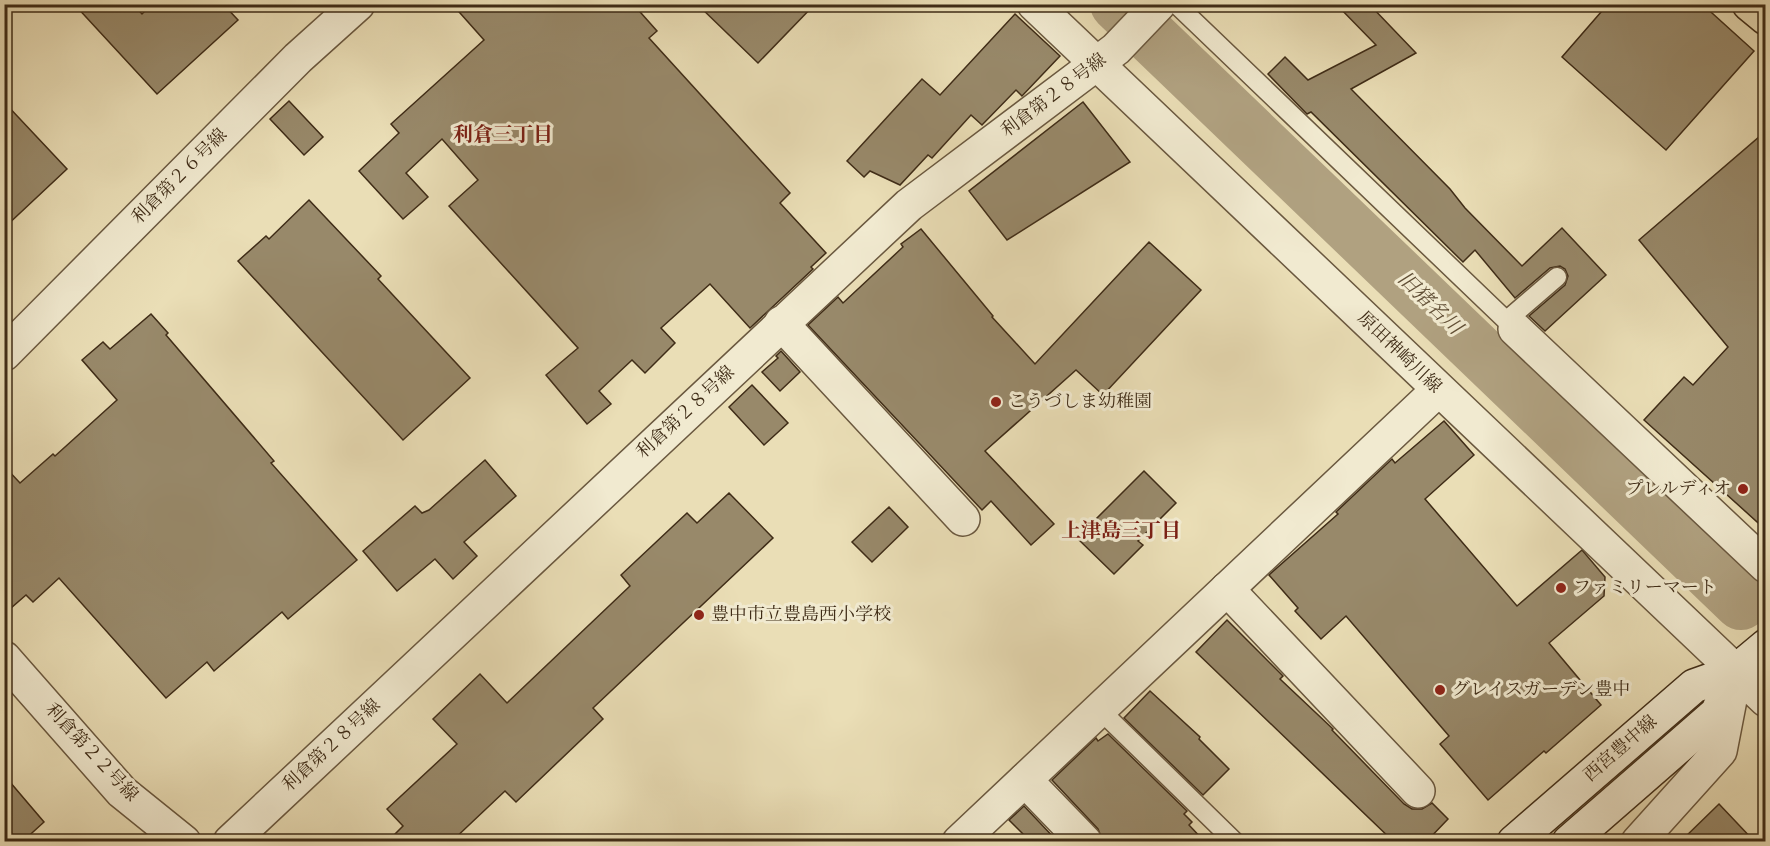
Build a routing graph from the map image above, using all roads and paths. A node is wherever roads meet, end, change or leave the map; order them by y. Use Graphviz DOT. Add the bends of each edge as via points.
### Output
graph roads {
  1 [pos="358,4"];
  2 [pos="1034,4"];
  3 [pos="1749,4"];
  4 [pos="1164,5"];
  5 [pos="1766,18"];
  6 [pos="1106,56"];
  7 [pos="1557,277"];
  8 [pos="781,323"];
  9 [pos="1511,324"];
  10 [pos="4,354"];
  11 [pos="1438,390"];
  12 [pos="963,519"];
  13 [pos="1766,566"];
  14 [pos="1227,589"];
  15 [pos="1766,646"];
  16 [pos="4,658"];
  17 [pos="1736,671"];
  18 [pos="1766,700"];
  19 [pos="1100,710"];
  20 [pos="1025,780"];
  21 [pos="1418,791"];
  22 [pos="184,842"];
  23 [pos="230,842"];
  24 [pos="959,842"];
  25 [pos="1085,842"];
  26 [pos="1235,842"];
  27 [pos="1514,842"];
  28 [pos="1569,842"];
  29 [pos="1638,842"];
  1 -- 10 [label="street, 利倉第２６号線" via="298,58"];
  2 -- 6 [label="street, 原田神崎川線"];
  3 -- 5 [label="main road"];
  4 -- 6 [label="street, 利倉第２８号線"];
  4 -- 9 [label="lane"];
  6 -- 8 [label="street, 利倉第２８号線" via="909,205"];
  6 -- 11 [label="street, 原田神崎川線"];
  7 -- 9 [label="lane"];
  8 -- 12 [label="street"];
  8 -- 23 [label="street, 利倉第２８号線"];
  9 -- 13 [label="street"];
  11 -- 14 [label="street"];
  11 -- 17 [label="street, 原田神崎川線"];
  14 -- 19 [label="street"];
  14 -- 21 [label="street"];
  15 -- 17 [label="street, 西宮豊中線"];
  16 -- 22 [label="street, 利倉第２２号線" via="122,792"];
  17 -- 18 [label="street, 原田神崎川線"];
  17 -- 27 [label="street, 西宮豊中線" via="1694,686"];
  17 -- 28 [label="street, 西宮豊中線" via="1717,713"];
  17 -- 29 [label="street" via="1720,751"];
  19 -- 20 [label="street"];
  19 -- 26 [label="lane"];
  20 -- 24 [label="street"];
  20 -- 25 [label="street"];
}
